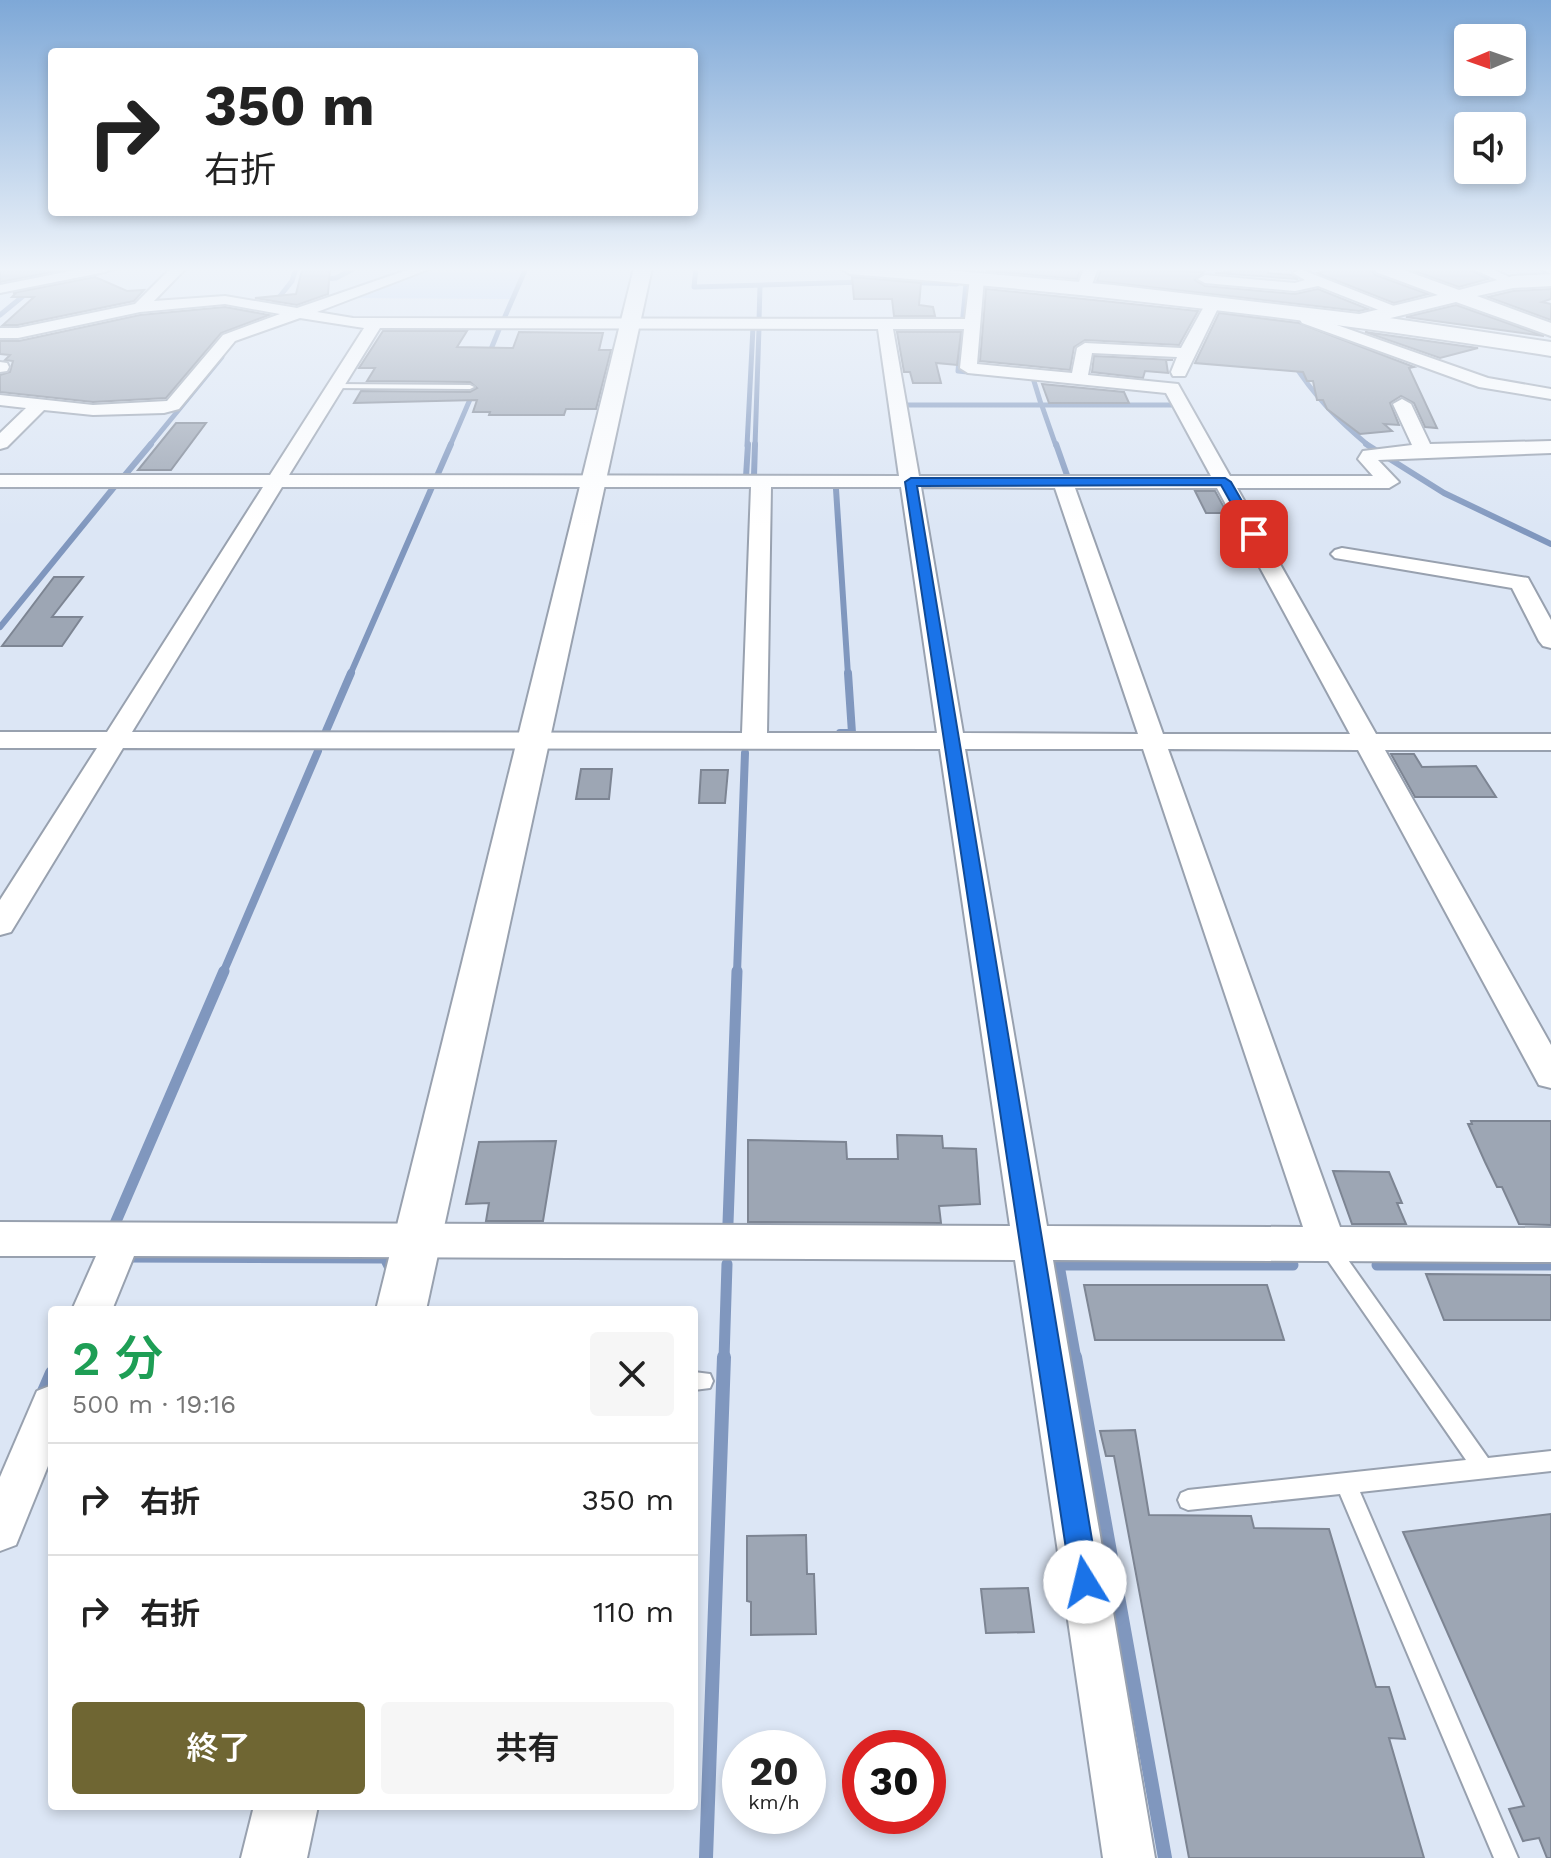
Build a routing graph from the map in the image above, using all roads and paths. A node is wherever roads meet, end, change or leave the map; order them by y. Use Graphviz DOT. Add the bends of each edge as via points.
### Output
graph roads {
  1 [pos="215,355"];
  2 [pos="355,355"];
  3 [pos="623,355"];
  4 [pos="890,355"];
  5 [pos="969,355"];
  6 [pos="1079,355"];
  7 [pos="1186,355"];
  8 [pos="1405,355"];
  9 [pos="1079,378"];
  10 [pos="336,386"];
  11 [pos="470,387"];
  12 [pos="1172,388"];
  13 [pos="1551,394"];
  14 [pos="0,400"];
  15 [pos="1402,404"];
  16 [pos="39,405"];
  17 [pos="0,443"];
  18 [pos="1551,447"];
  19 [pos="1423,450"];
  20 [pos="0,481"];
  21 [pos="278,481"];
  22 [pos="594,482"];
  23 [pos="761,482"];
  24 [pos="911,482"];
  25 [pos="1063,482"];
  26 [pos="1225,482"];
  27 [pos="1342,554"];
  28 [pos="1551,641"];
  29 [pos="0,740"];
  30 [pos="115,741"];
  31 [pos="533,741"];
  32 [pos="754,742"];
  33 [pos="953,742"];
  34 [pos="1551,742"];
  35 [pos="1154,743"];
  36 [pos="1371,744"];
  37 [pos="0,924"];
  38 [pos="1551,1075"];
  39 [pos="0,1239"];
  40 [pos="122,1240"];
  41 [pos="417,1241"];
  42 [pos="1031,1244"];
  43 [pos="1327,1244"];
  44 [pos="1551,1245"];
  45 [pos="94,1306"];
  46 [pos="402,1306"];
  47 [pos="48,1415"];
  48 [pos="1551,1461"];
  49 [pos="1484,1469"];
  50 [pos="1346,1484"];
  51 [pos="1188,1500"];
  52 [pos="0,1529"];
  53 [pos="285,1810"];
  54 [pos="274,1858"];
  55 [pos="1129,1858"];
  56 [pos="1506,1858"];
  1 -- 16 [label="street" via="173,405"];
  2 -- 10 [label="street"];
  3 -- 22 [label="street"];
  4 -- 24 [label="street"];
  5 -- 9 [label="street" via="968,368"];
  6 -- 9 [label="street"];
  7 -- 12 [label="street"];
  8 -- 13 [label="street" via="1485,383"];
  9 -- 12 [label="street"];
  10 -- 11 [label="lane"];
  10 -- 21 [label="street"];
  12 -- 26 [label="street"];
  14 -- 16 [label="street"];
  15 -- 19 [label="street"];
  16 -- 17 [label="street"];
  18 -- 19 [label="street"];
  19 -- 26 [label="street" via="1370,455 1369,464 1389,482"];
  20 -- 21 [label="street"];
  21 -- 22 [label="street"];
  21 -- 30 [label="street"];
  22 -- 23 [label="street"];
  22 -- 31 [label="street"];
  23 -- 24 [label="street"];
  23 -- 32 [label="street"];
  24 -- 25 [label="street"];
  24 -- 33 [label="street"];
  25 -- 26 [label="street"];
  25 -- 35 [label="street"];
  26 -- 36 [label="street"];
  27 -- 28 [label="street" via="1520,583"];
  29 -- 30 [label="street"];
  30 -- 31 [label="street"];
  30 -- 37 [label="street"];
  31 -- 32 [label="street"];
  31 -- 41 [label="street"];
  32 -- 33 [label="street"];
  33 -- 35 [label="street"];
  33 -- 42 [label="street"];
  34 -- 36 [label="street"];
  35 -- 36 [label="street"];
  35 -- 43 [label="street"];
  36 -- 38 [label="street"];
  39 -- 40 [label="street"];
  40 -- 41 [label="street"];
  40 -- 45 [label="street"];
  41 -- 42 [label="street"];
  41 -- 46 [label="street"];
  42 -- 43 [label="street"];
  42 -- 55 [label="street"];
  43 -- 44 [label="street"];
  43 -- 49 [label="lane"];
  47 -- 52 [label="street"];
  48 -- 49 [label="lane"];
  49 -- 50 [label="lane"];
  50 -- 51 [label="lane"];
  50 -- 56 [label="lane"];
  53 -- 54 [label="street"];
}
